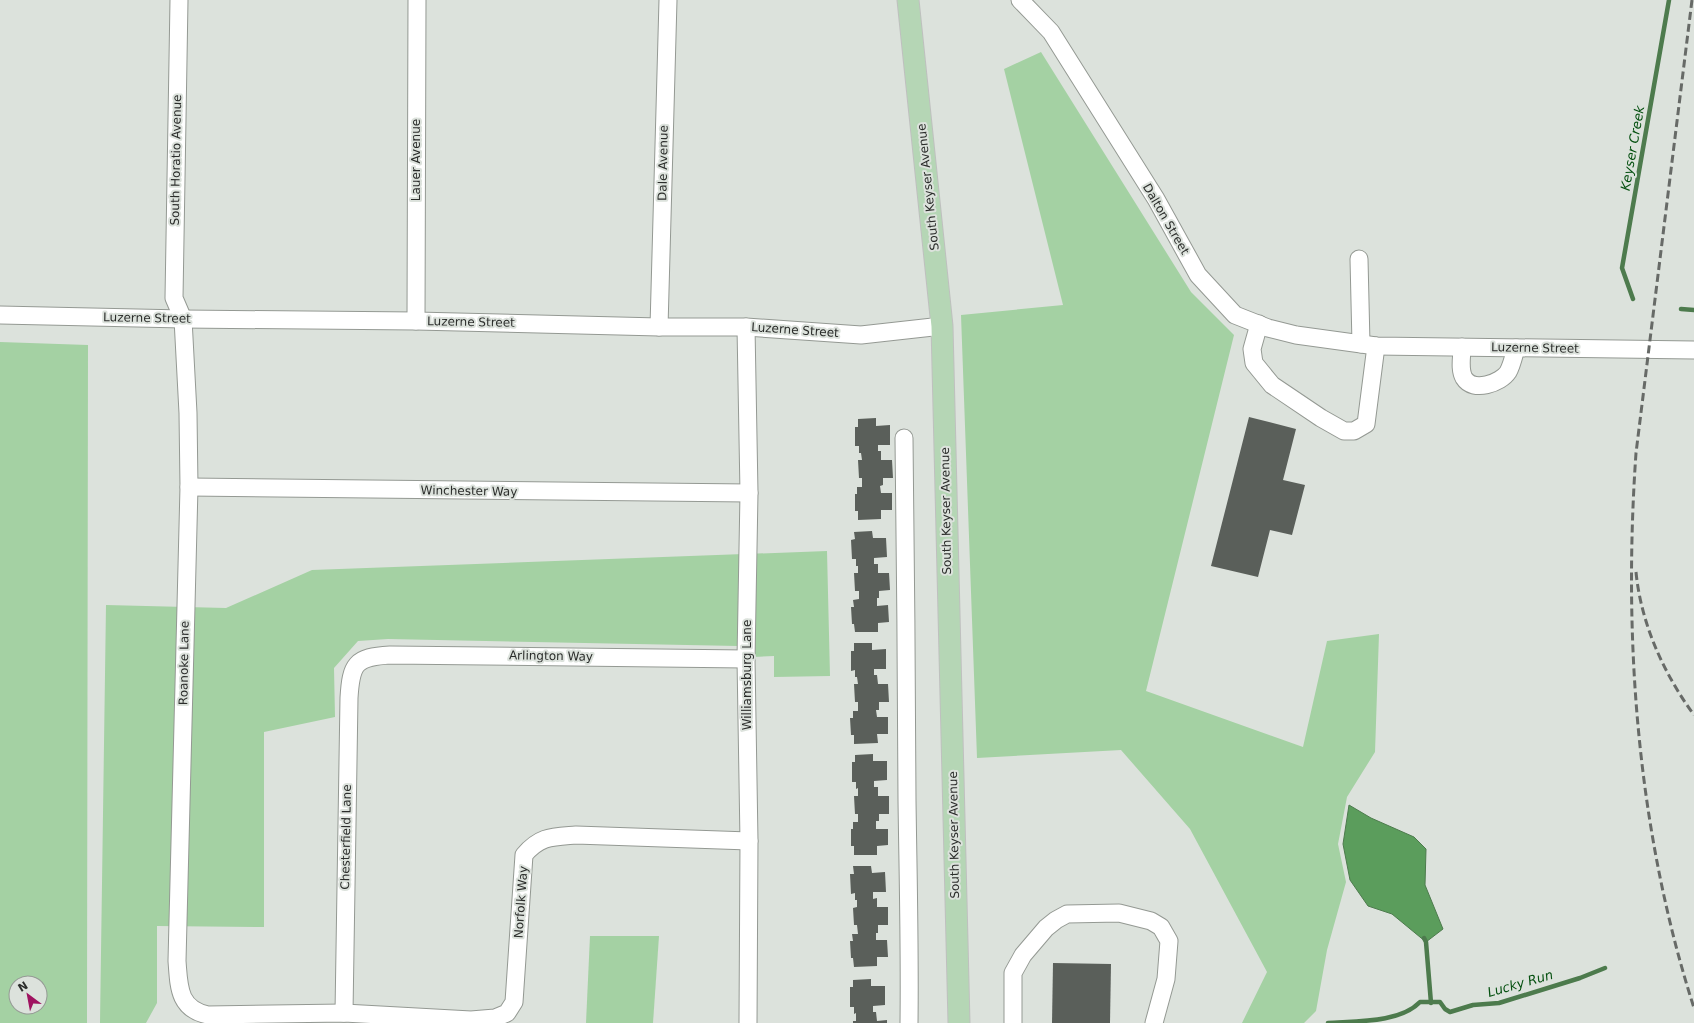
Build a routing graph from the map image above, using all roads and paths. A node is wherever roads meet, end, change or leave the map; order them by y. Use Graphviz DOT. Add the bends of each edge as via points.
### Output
graph roads {
  1 [pos="179,0"];
  2 [pos="417,0"];
  3 [pos="668,0"];
  4 [pos="908,0"];
  5 [pos="1020,0"];
  6 [pos="1358,259"];
  7 [pos="0,315"];
  8 [pos="183,319"];
  9 [pos="416,321"];
  10 [pos="1259,324"];
  11 [pos="942,326"];
  12 [pos="659,327"];
  13 [pos="746,327"];
  14 [pos="1369,345"];
  15 [pos="1462,347"];
  16 [pos="1516,348"];
  17 [pos="1694,350"];
  18 [pos="904,438"];
  19 [pos="189,487"];
  20 [pos="749,493"];
  21 [pos="746,659"];
  22 [pos="358,662"];
  23 [pos="749,841"];
  24 [pos="188,1006"];
  25 [pos="344,1013"];
  26 [pos="748,1023"];
  27 [pos="909,1023"];
  28 [pos="959,1023"];
  29 [pos="1013,1023"];
  30 [pos="1154,1023"];
  1 -- 8 [label="street, South Horatio Avenue" via="174,298"];
  2 -- 9 [label="street, Lauer Avenue"];
  3 -- 12 [label="street, Dale Avenue"];
  4 -- 11 [label="main road, South Keyser Avenue"];
  5 -- 10 [label="street, Dalton Street" via="1051,32 1156,199 1198,275 1235,315"];
  6 -- 14 [label="street"];
  7 -- 8 [label="street, Luzerne Street"];
  8 -- 9 [label="street, Luzerne Street"];
  8 -- 19 [label="street, Roanoke Lane"];
  9 -- 12 [label="street, Luzerne Street"];
  10 -- 14 [label="street, Dalton Street" via="1296,335"];
  10 -- 14 [label="street" via="1252,349 1254,364 1272,385 1344,431 1354,431 1366,424"];
  11 -- 13 [label="street, Luzerne Street" via="861,335"];
  11 -- 28 [label="main road, South Keyser Avenue"];
  12 -- 13 [label="street, Luzerne Street"];
  13 -- 20 [label="street, Williamsburg Lane"];
  14 -- 15 [label="street, Luzerne Street"];
  15 -- 16 [label="street, Luzerne Street"];
  15 -- 16 [label="street" via="1461,366 1464,378 1469,384 1476,386 1488,385 1502,379 1508,371"];
  16 -- 17 [label="street, Luzerne Street"];
  18 -- 27 [label="street"];
  19 -- 20 [label="street, Winchester Way"];
  19 -- 24 [label="street, Roanoke Lane" via="177,961 179,989"];
  20 -- 21 [label="street, Williamsburg Lane"];
  21 -- 22 [label="street, Arlington Way" via="390,655 373,656"];
  21 -- 23 [label="street, Williamsburg Lane"];
  22 -- 25 [label="street, Chesterfield Lane" via="350,676 348,698"];
  23 -- 25 [label="street, Norfolk Way" via="576,835 549,838 533,844 524,855 514,1002 507,1013 495,1018 471,1020"];
  23 -- 26 [label="street, Williamsburg Lane"];
  24 -- 25 [label="street, Norfolk Way" via="198,1013 208,1015"];
  29 -- 30 [label="street" via="1013,973 1023,955 1046,928 1067,914 1118,913 1152,921 1161,926 1169,942 1166,979"];
}
